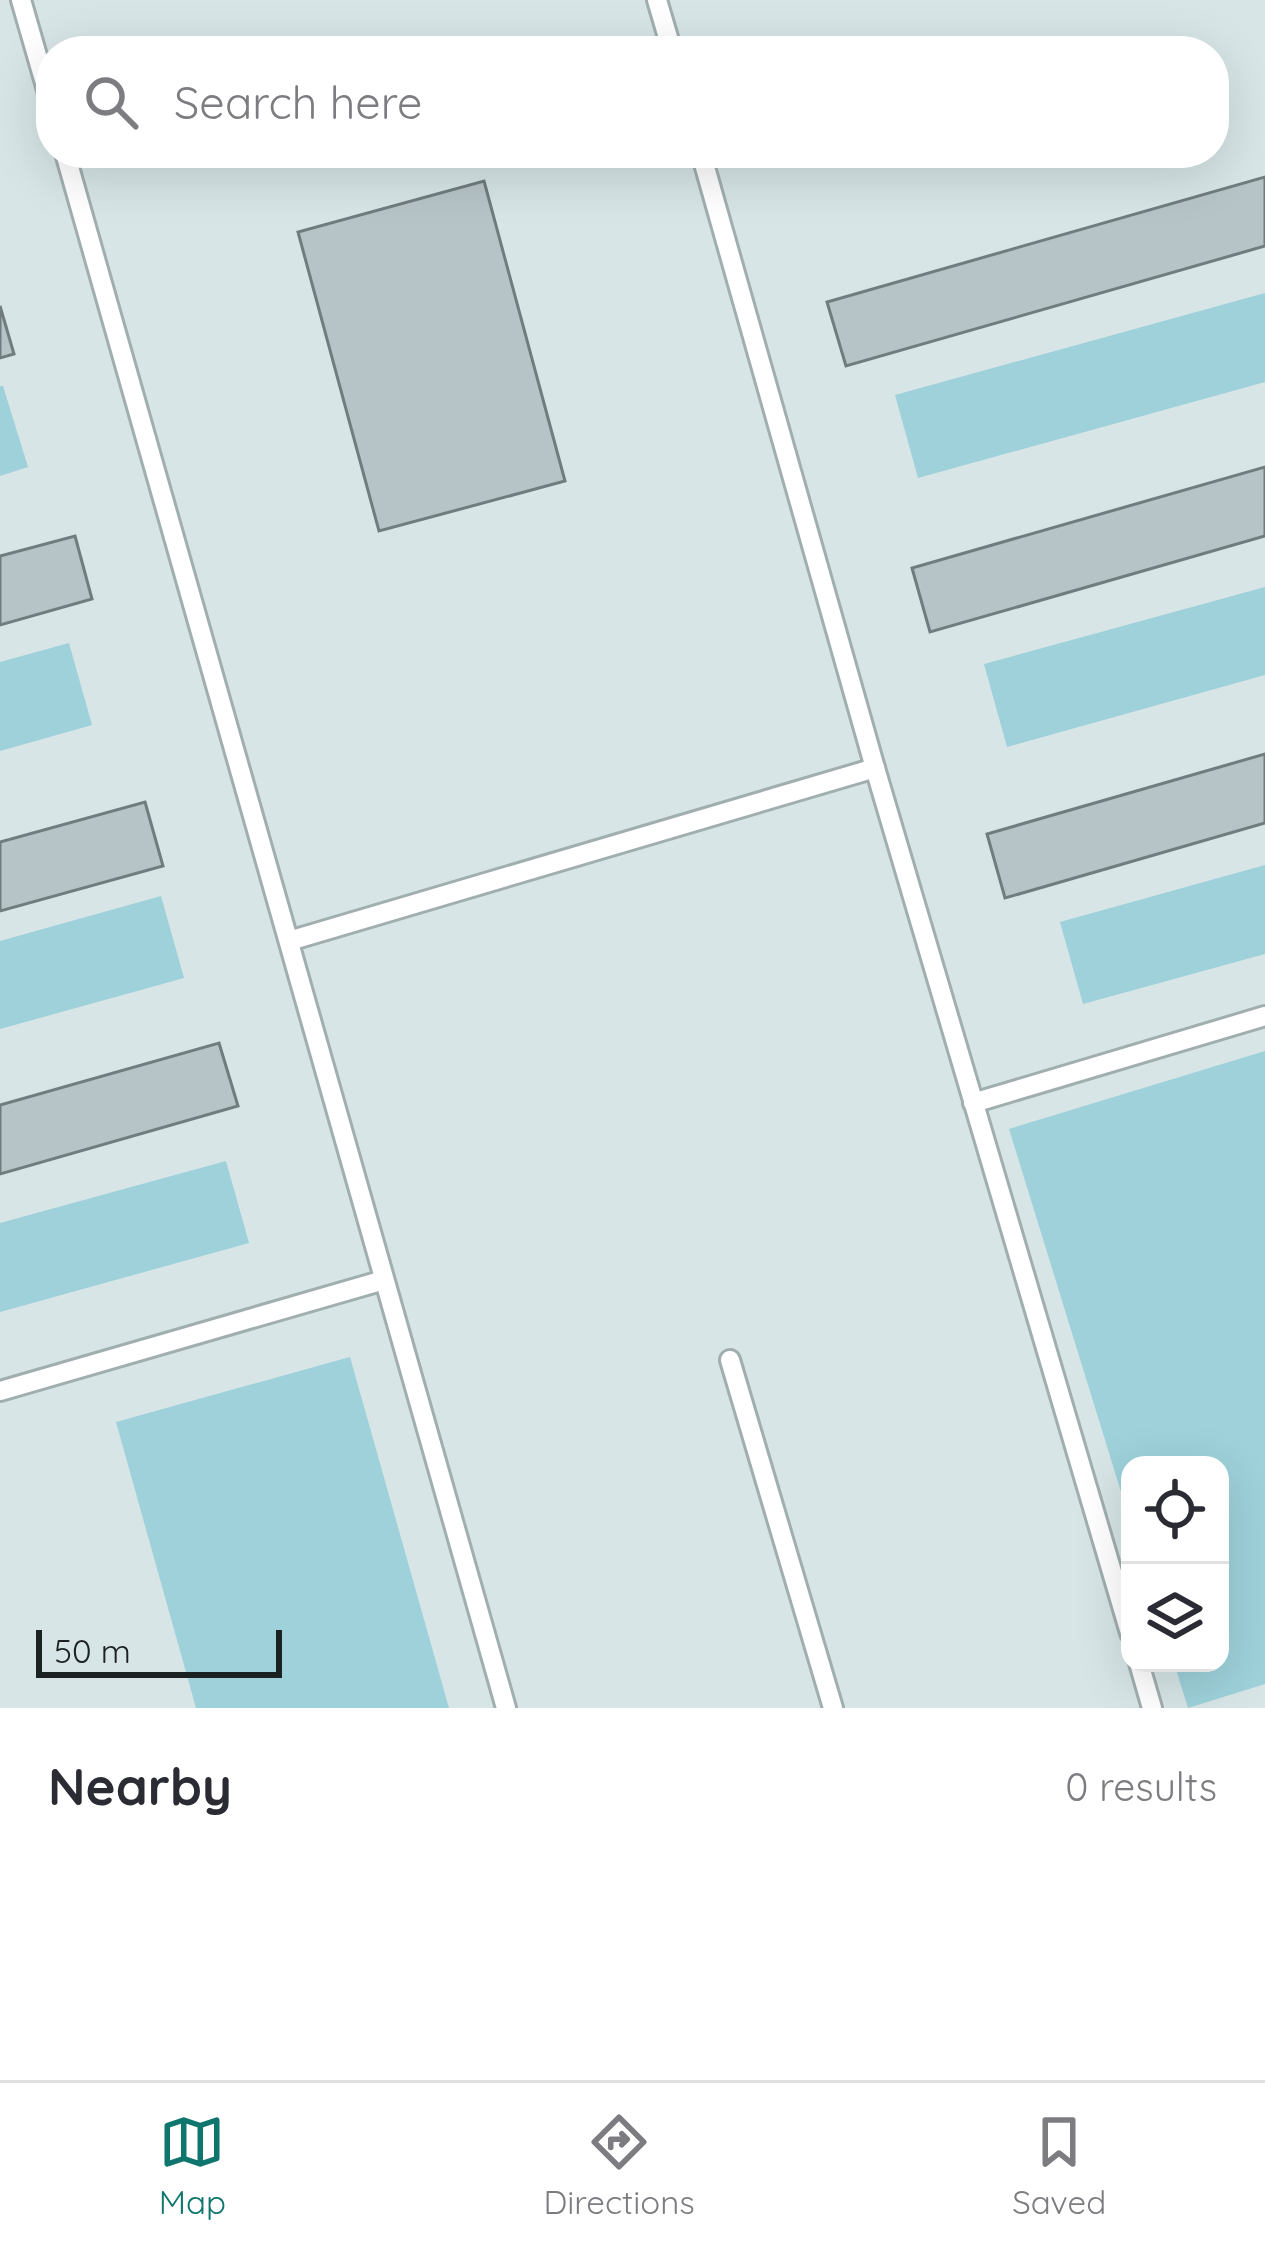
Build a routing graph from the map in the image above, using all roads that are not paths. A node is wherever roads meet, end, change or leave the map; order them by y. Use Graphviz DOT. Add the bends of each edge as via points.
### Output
graph roads {
  1 [pos="21,0"];
  2 [pos="657,0"];
  3 [pos="668,36"];
  4 [pos="36,52"];
  5 [pos="69,168"];
  6 [pos="704,168"];
  7 [pos="874,768"];
  8 [pos="289,941"];
  9 [pos="1265,1016"];
  10 [pos="974,1103"];
  11 [pos="384,1280"];
  12 [pos="730,1360"];
  13 [pos="0,1390"];
  14 [pos="1121,1602"];
  15 [pos="1142,1672"];
  16 [pos="506,1708"];
  17 [pos="832,1708"];
  18 [pos="1152,1708"];
  1 -- 4 [label="lane"];
  2 -- 3 [label="lane"];
  5 -- 8 [label="lane"];
  6 -- 7 [label="lane"];
  7 -- 8 [label="lane"];
  7 -- 10 [label="lane"];
  8 -- 11 [label="lane"];
  9 -- 10 [label="lane"];
  10 -- 14 [label="lane"];
  11 -- 13 [label="lane"];
  11 -- 16 [label="lane"];
  12 -- 17 [label="lane"];
  15 -- 18 [label="lane"];
}
